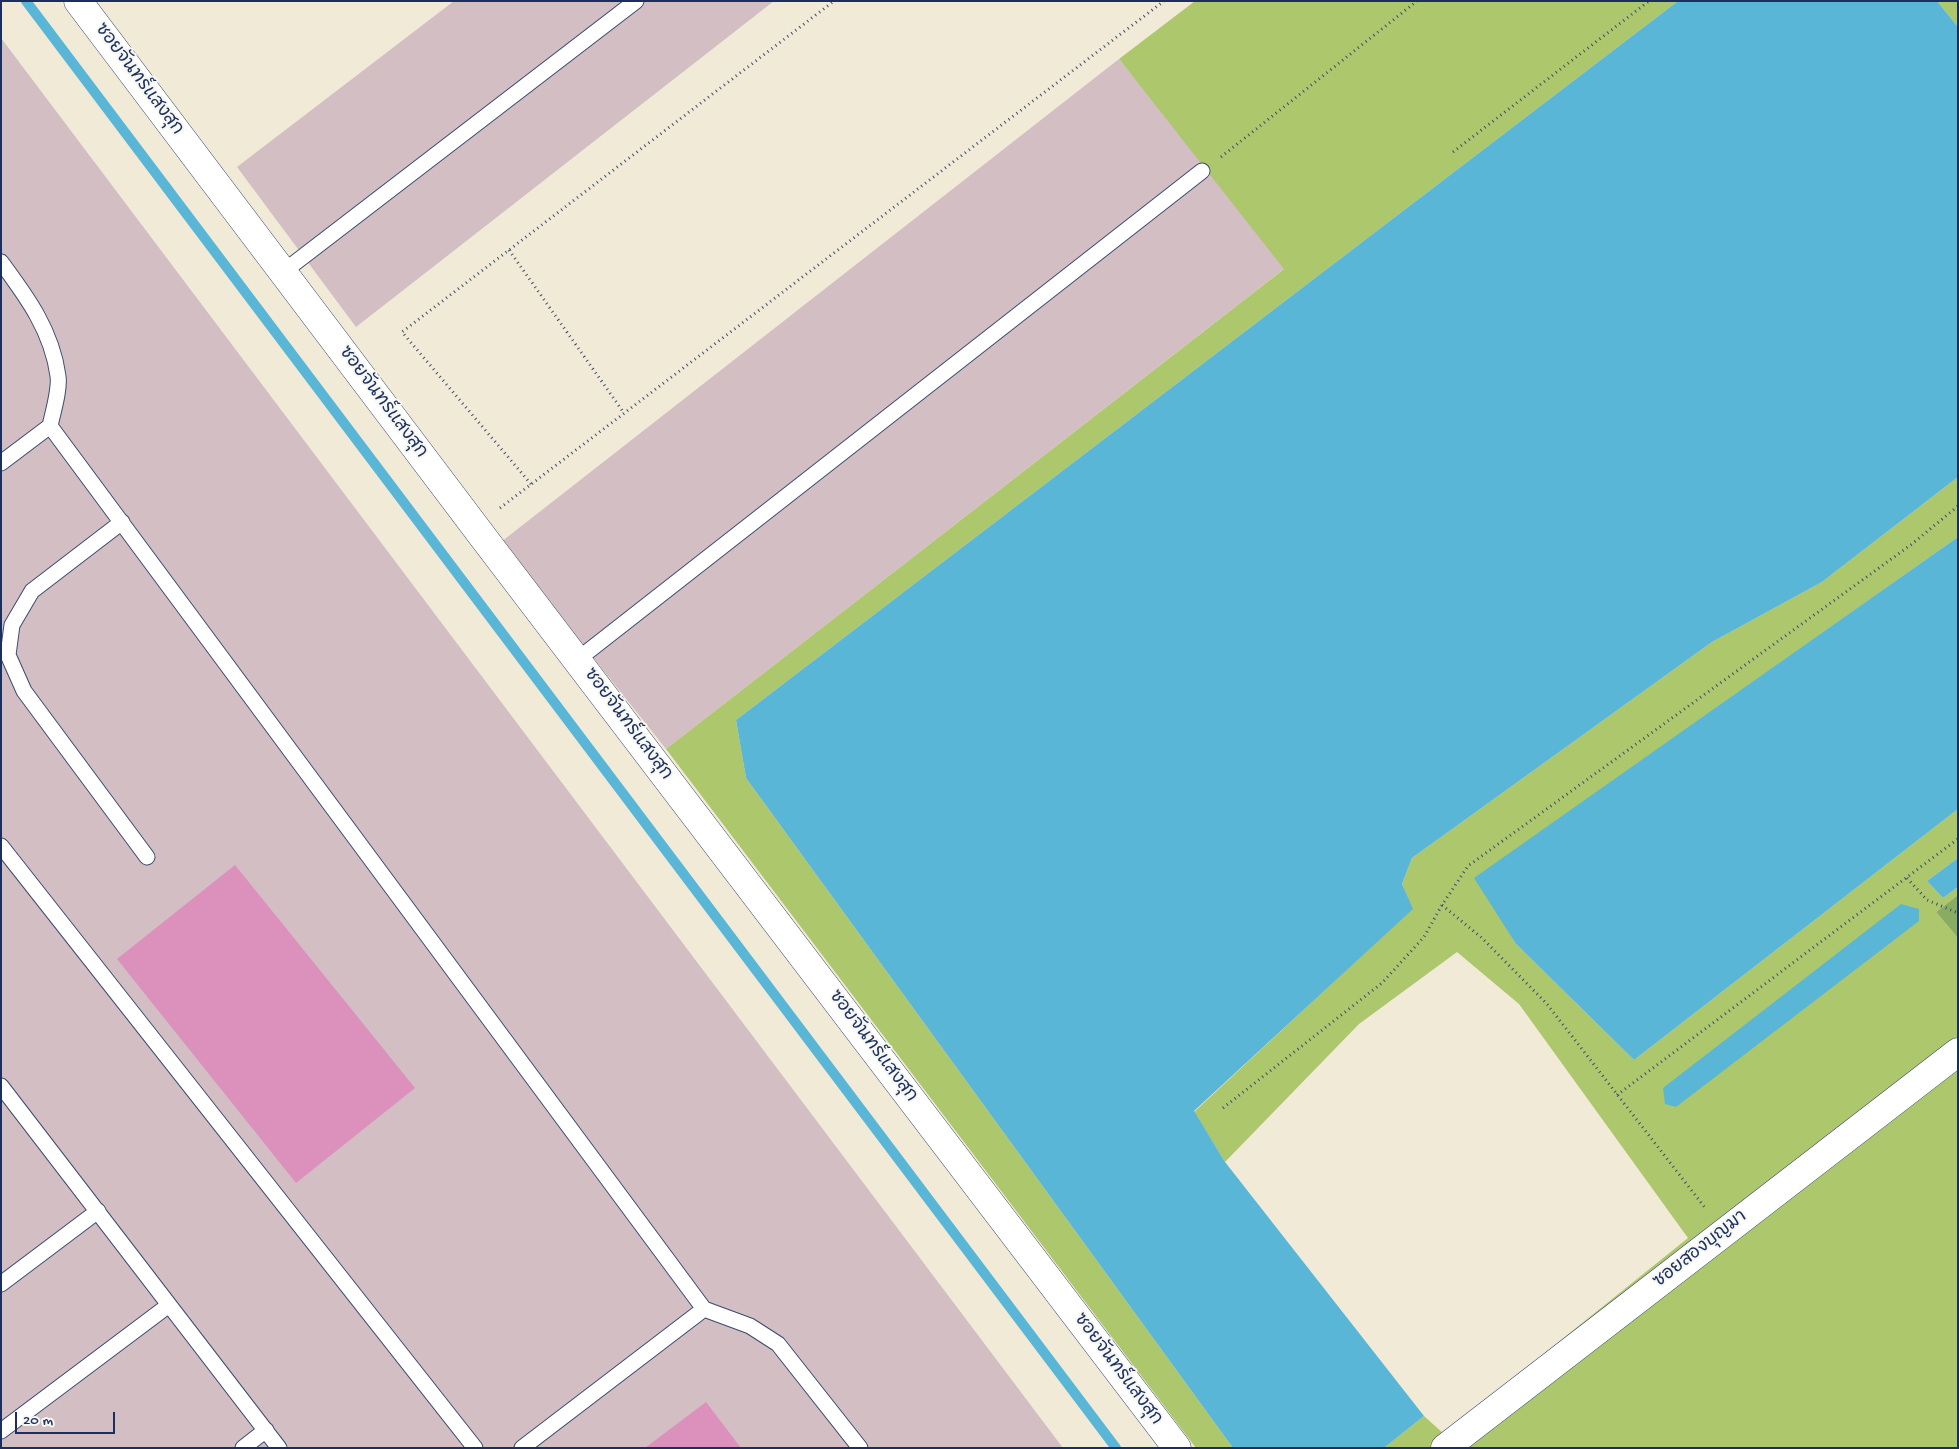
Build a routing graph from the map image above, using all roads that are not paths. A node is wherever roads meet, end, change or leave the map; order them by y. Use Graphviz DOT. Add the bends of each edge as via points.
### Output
graph roads {
  1 [pos="78,1"];
  2 [pos="636,1"];
  3 [pos="1202,171"];
  4 [pos="1,262"];
  5 [pos="283,272"];
  6 [pos="50,426"];
  7 [pos="1,463"];
  8 [pos="122,522"];
  9 [pos="577,660"];
  10 [pos="1,846"];
  11 [pos="147,857"];
  12 [pos="1958,1052"];
  13 [pos="1,1086"];
  14 [pos="98,1211"];
  15 [pos="1,1284"];
  16 [pos="169,1305"];
  17 [pos="704,1308"];
  18 [pos="266,1430"];
  19 [pos="1,1431"];
  20 [pos="243,1448"];
  21 [pos="279,1448"];
  22 [pos="475,1448"];
  23 [pos="522,1448"];
  24 [pos="860,1448"];
  25 [pos="1177,1448"];
  26 [pos="1445,1448"];
  1 -- 5 [label="street, ซอยจันทร์แสงสุก"];
  2 -- 5 [label="lane"];
  3 -- 9 [label="lane"];
  4 -- 6 [label="lane" via="32,303 48,336 59,377"];
  5 -- 9 [label="street, ซอยจันทร์แสงสุก"];
  6 -- 7 [label="lane"];
  6 -- 8 [label="lane"];
  8 -- 11 [label="lane" via="32,591 12,625 8,655 24,691"];
  8 -- 17 [label="lane"];
  9 -- 25 [label="street, ซอยจันทร์แสงสุก"];
  10 -- 22 [label="lane"];
  12 -- 26 [label="street, ซอยสองบุญมา"];
  13 -- 14 [label="lane"];
  14 -- 15 [label="lane"];
  14 -- 16 [label="lane"];
  16 -- 18 [label="lane"];
  16 -- 19 [label="lane"];
  17 -- 23 [label="lane"];
  17 -- 24 [label="lane" via="750,1326 778,1344"];
  18 -- 20 [label="lane"];
  18 -- 21 [label="lane"];
}
